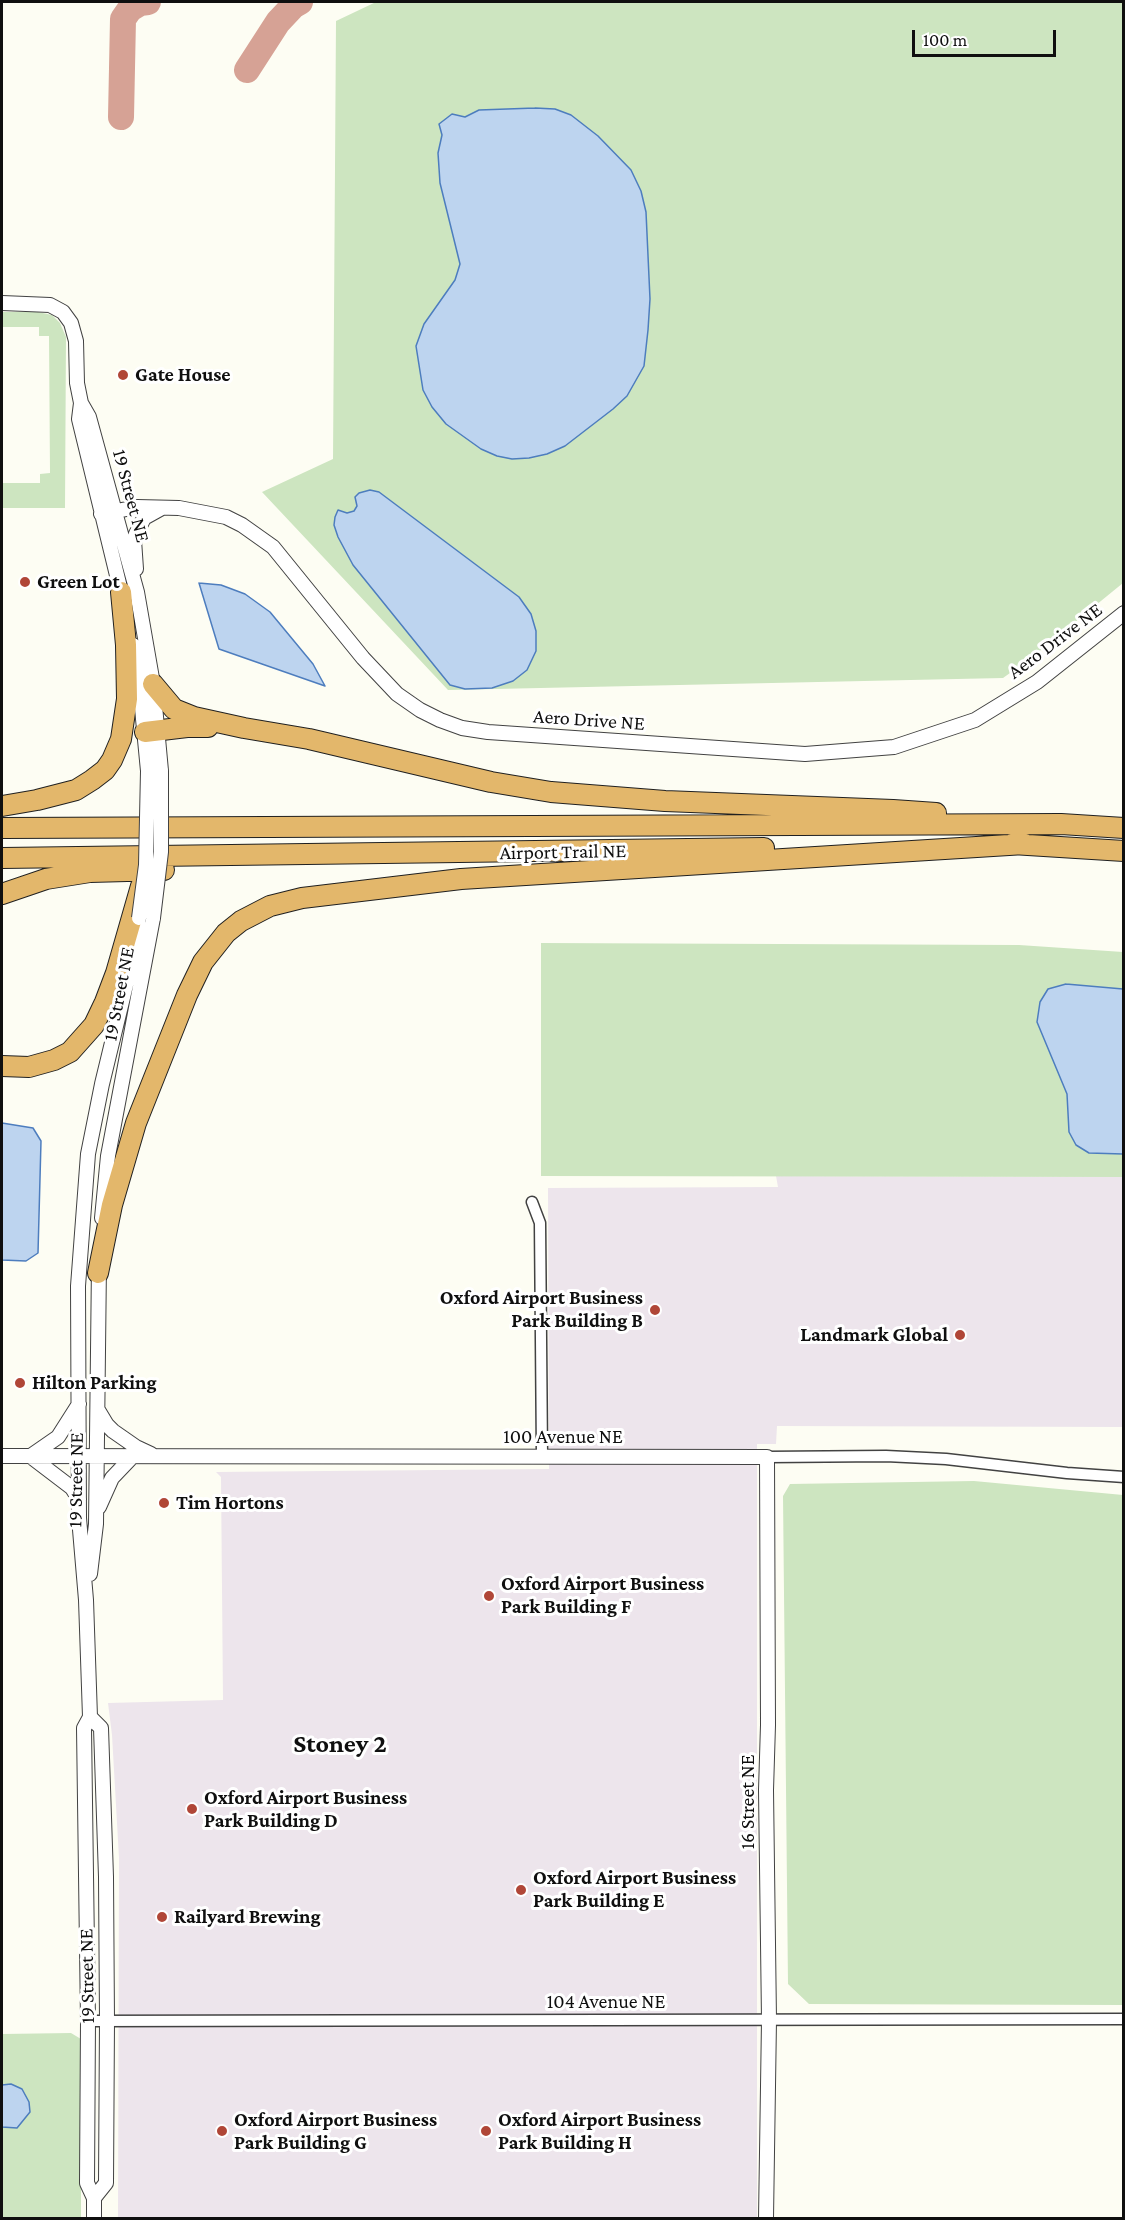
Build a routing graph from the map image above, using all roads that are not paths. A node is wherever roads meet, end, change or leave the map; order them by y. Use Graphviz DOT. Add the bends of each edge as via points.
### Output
graph roads {
  1 [pos="2,303"];
  2 [pos="165,507"];
  3 [pos="107,513"];
  4 [pos="129,592"];
  5 [pos="1124,613"];
  6 [pos="153,684"];
  7 [pos="244,728"];
  8 [pos="152,732"];
  9 [pos="154,771"];
  10 [pos="2,806"];
  11 [pos="1061,824"];
  12 [pos="2,828"];
  13 [pos="1124,828"];
  14 [pos="1025,844"];
  15 [pos="1124,850"];
  16 [pos="418,854"];
  17 [pos="2,858"];
  18 [pos="145,876"];
  19 [pos="2,894"];
  20 [pos="135,918"];
  21 [pos="2,1066"];
  22 [pos="532,1202"];
  23 [pos="98,1273"];
  24 [pos="79,1404"];
  25 [pos="96,1406"];
  26 [pos="153,1455"];
  27 [pos="2,1456"];
  28 [pos="30,1456"];
  29 [pos="80,1456"];
  30 [pos="133,1456"];
  31 [pos="542,1456"];
  32 [pos="97,1457"];
  33 [pos="767,1457"];
  34 [pos="1124,1477"];
  35 [pos="79,1498"];
  36 [pos="96,1512"];
  37 [pos="86,1600"];
  38 [pos="90,1717"];
  39 [pos="1124,2019"];
  40 [pos="769,2020"];
  41 [pos="88,2021"];
  42 [pos="107,2021"];
  43 [pos="94,2199"];
  44 [pos="94,2218"];
  45 [pos="766,2218"];
  1 -- 3 [label="street, 19 Street NE" via="50,305 63,312 74,331 81,403 89,417"];
  2 -- 3 [label="street, Aero Drive NE"];
  2 -- 4 [label="street" via="144,518 136,534"];
  2 -- 5 [label="street, Aero Drive NE" via="226,517 258,535 273,547 397,694 440,720 488,732 805,754 894,747 975,720 1037,682"];
  3 -- 4 [label="street, 19 Street NE"];
  4 -- 6 [label="street, 19 Street NE"];
  4 -- 8 [label="street, 19 Street NE" via="133,642"];
  4 -- 10 [label="highway" via="127,699 122,739 112,760 105,770 76,790"];
  6 -- 7 [label="highway" via="174,709"];
  6 -- 8 [label="street, 19 Street NE"];
  7 -- 8 [label="highway" via="187,727"];
  7 -- 11 [label="highway" via="551,792 893,810"];
  8 -- 9 [label="street, 19 Street NE"];
  9 -- 18 [label="street, 19 Street NE, bridge"];
  9 -- 23 [label="street, 19 Street NE, bridge" via="161,852 153,918 108,1156"];
  11 -- 12 [label="highway, Airport Trail NE"];
  11 -- 13 [label="highway, Airport Trail NE"];
  14 -- 15 [label="highway, Airport Trail NE"];
  14 -- 16 [label="highway, Airport Trail NE"];
  14 -- 23 [label="highway" via="461,879 302,898 270,906 241,921 220,940 203,962 187,995 136,1123 112,1205"];
  16 -- 17 [label="highway, Airport Trail NE"];
  16 -- 19 [label="highway" via="320,865 90,872 46,879"];
  18 -- 20 [label="highway, bridge"];
  20 -- 21 [label="highway" via="105,1002 82,1039 70,1052 40,1065"];
  20 -- 24 [label="street, 19 Street NE" via="125,995 102,1084 84,1187 78,1286"];
  22 -- 31 [label="street" via="540,1223"];
  23 -- 25 [label="street, 19 Street NE"];
  24 -- 28 [label="street" via="58,1437"];
  24 -- 29 [label="street, 19 Street NE"];
  25 -- 26 [label="street" via="107,1425"];
  25 -- 32 [label="street, 19 Street NE"];
  26 -- 30 [label="street, 100 Avenue NE"];
  26 -- 31 [label="street, 100 Avenue NE"];
  27 -- 28 [label="street, 100 Avenue NE"];
  28 -- 29 [label="street, 100 Avenue NE"];
  28 -- 35 [label="street" via="72,1488"];
  29 -- 32 [label="street, 100 Avenue NE"];
  29 -- 35 [label="street, 19 Street NE"];
  30 -- 32 [label="street, 100 Avenue NE"];
  30 -- 36 [label="street" via="112,1478"];
  31 -- 33 [label="street, 100 Avenue NE"];
  32 -- 36 [label="street, 19 Street NE"];
  33 -- 34 [label="street, 100 Avenue NE" via="946,1459"];
  33 -- 40 [label="street, 16 Street NE"];
  35 -- 37 [label="street, 19 Street NE"];
  36 -- 37 [label="street, 19 Street NE"];
  37 -- 38 [label="street, 19 Street NE"];
  38 -- 41 [label="street, 19 Street NE" via="84,1728"];
  38 -- 42 [label="street, 19 Street NE" via="100,1728"];
  39 -- 40 [label="street, 104 Avenue NE"];
  40 -- 42 [label="street, 104 Avenue NE"];
  40 -- 45 [label="street, 16 Street NE"];
  41 -- 42 [label="street, 104 Avenue NE"];
  41 -- 43 [label="street, 19 Street NE" via="87,2182"];
  42 -- 43 [label="street, 19 Street NE" via="106,2182"];
  43 -- 44 [label="street, 19 Street NE"];
}
